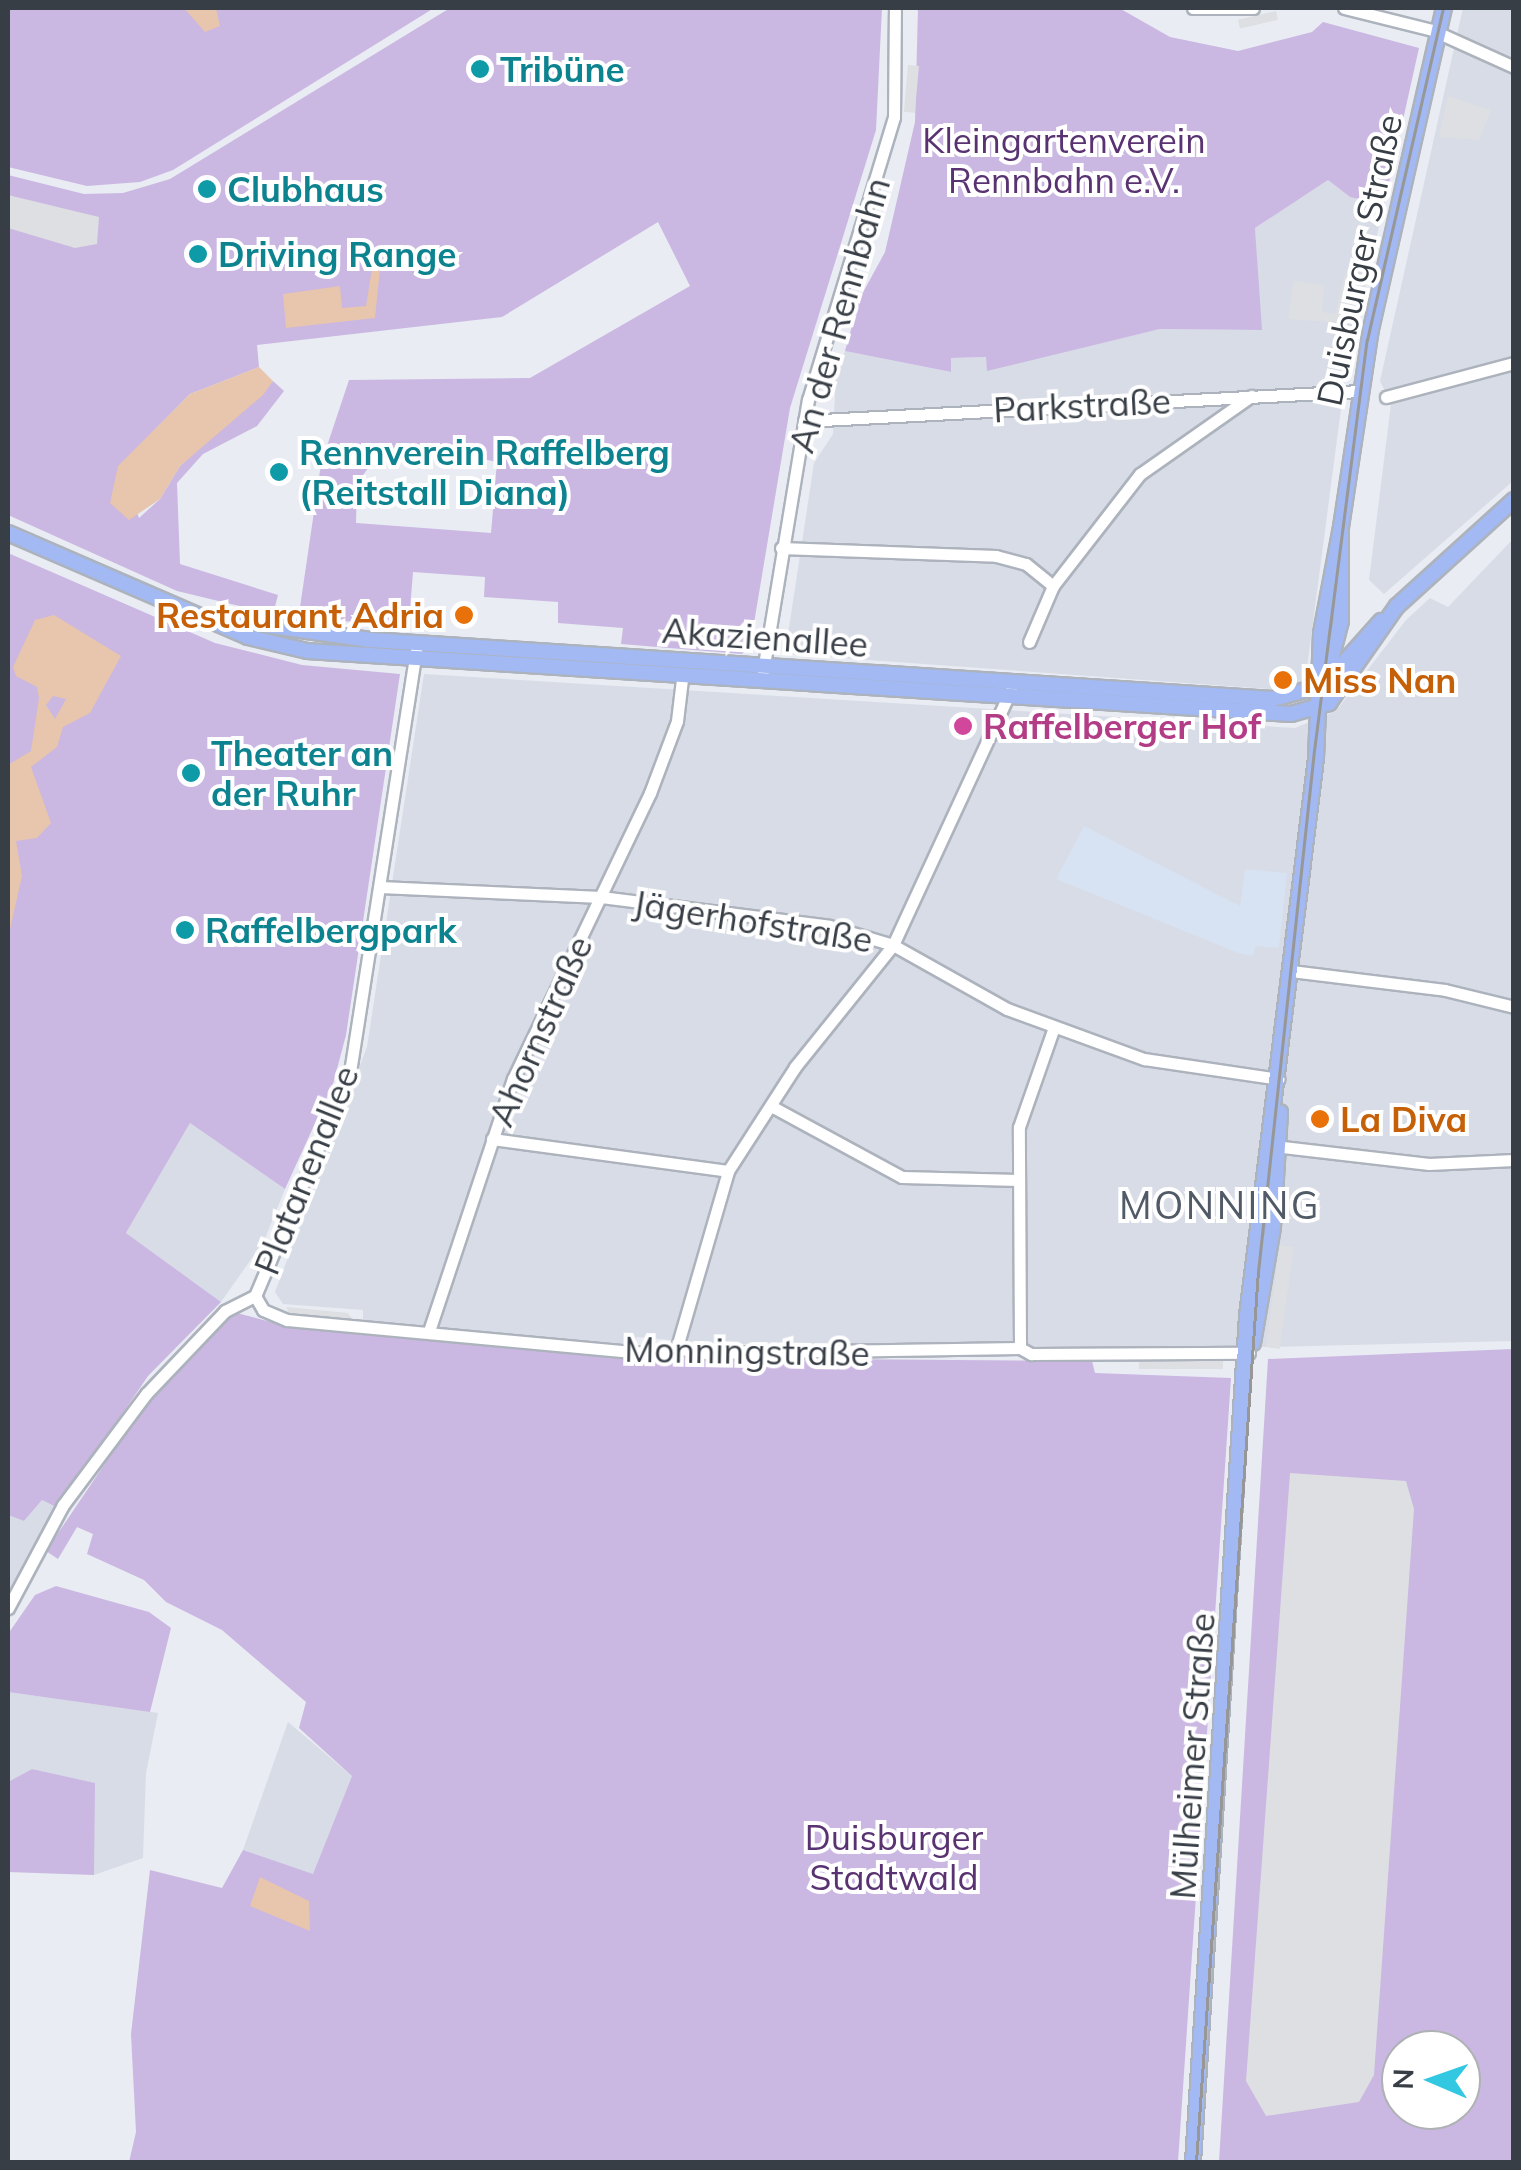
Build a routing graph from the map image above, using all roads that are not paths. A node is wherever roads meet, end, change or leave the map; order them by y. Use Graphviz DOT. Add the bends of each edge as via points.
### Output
graph roads {
  1 [pos="895,8"];
  2 [pos="1193,8"];
  3 [pos="1252,8"];
  4 [pos="1344,8"];
  5 [pos="1444,8"];
  6 [pos="1438,33"];
  7 [pos="1514,67"];
  8 [pos="1514,363"];
  9 [pos="1360,391"];
  10 [pos="1251,396"];
  11 [pos="1386,397"];
  12 [pos="804,420"];
  13 [pos="1514,500"];
  14 [pos="1341,527"];
  15 [pos="8,533"];
  16 [pos="782,548"];
  17 [pos="1053,586"];
  18 [pos="1390,615"];
  19 [pos="201,618"];
  20 [pos="1341,620"];
  21 [pos="1374,626"];
  22 [pos="1029,642"];
  23 [pos="416,643"];
  24 [pos="415,661"];
  25 [pos="763,675"];
  26 [pos="682,680"];
  27 [pos="1324,686"];
  28 [pos="1011,690"];
  29 [pos="1321,709"];
  30 [pos="380,887"];
  31 [pos="602,897"];
  32 [pos="893,945"];
  33 [pos="1291,971"];
  34 [pos="1514,1007"];
  35 [pos="1054,1027"];
  36 [pos="1280,1079"];
  37 [pos="771,1106"];
  38 [pos="492,1139"];
  39 [pos="1273,1146"];
  40 [pos="1514,1160"];
  41 [pos="728,1171"];
  42 [pos="1019,1180"];
  43 [pos="255,1296"];
  44 [pos="429,1331"];
  45 [pos="677,1347"];
  46 [pos="1020,1348"];
  47 [pos="1249,1353"];
  48 [pos="8,1608"];
  49 [pos="1193,2162"];
  1 -- 12 [label="street, An der Rennbahn" via="894,117"];
  2 -- 3 [label="street"];
  4 -- 6 [label="street"];
  5 -- 6 [label="main road, Duisburger Straße"];
  6 -- 7 [label="street"];
  6 -- 9 [label="main road, Duisburger Straße"];
  8 -- 11 [label="street"];
  9 -- 10 [label="street, Parkstraße"];
  9 -- 14 [label="main road, Duisburger Straße"];
  10 -- 12 [label="street, Parkstraße"];
  10 -- 17 [label="street" via="1150,465"];
  12 -- 16 [label="street, An der Rennbahn"];
  13 -- 18 [label="main road" via="1460,543"];
  14 -- 20 [label="main road, Duisburger Straße"];
  14 -- 27 [label="main road, Duisburger Straße" via="1321,634"];
  15 -- 19 [label="main road, Akazienallee"];
  16 -- 17 [label="street" via="996,556 1026,564"];
  16 -- 25 [label="street, An der Rennbahn"];
  17 -- 22 [label="street"];
  18 -- 21 [label="main road"];
  18 -- 29 [label="main road" via="1346,686"];
  19 -- 23 [label="main road, Akazienallee"];
  19 -- 24 [label="main road, Akazienallee" via="283,646"];
  20 -- 21 [label="main road"];
  20 -- 27 [label="main road, Duisburger Straße"];
  21 -- 27 [label="main road"];
  23 -- 24 [label="street, Platanenallee"];
  23 -- 25 [label="main road, Akazienallee"];
  24 -- 26 [label="main road, Akazienallee"];
  24 -- 30 [label="street, Platanenallee"];
  25 -- 26 [label="main road, Akazienallee"];
  25 -- 28 [label="main road, Akazienallee"];
  26 -- 31 [label="street, Ahornstraße" via="677,721"];
  27 -- 28 [label="main road, Akazienallee" via="1274,699"];
  27 -- 29 [label="main road, Duisburger Straße"];
  28 -- 29 [label="main road, Akazienallee" via="1228,712"];
  28 -- 32 [label="street"];
  29 -- 33 [label="main road, Duisburger Straße"];
  30 -- 31 [label="street, Jägerhofstraße"];
  30 -- 43 [label="street, Platanenallee" via="350,1072"];
  31 -- 32 [label="street, Jägerhofstraße" via="829,926"];
  31 -- 38 [label="street, Ahornstraße" via="537,1022"];
  32 -- 35 [label="street, Jägerhofstraße"];
  32 -- 37 [label="street"];
  33 -- 34 [label="street" via="1439,989"];
  33 -- 36 [label="main road, Duisburger Straße"];
  35 -- 36 [label="street, Jägerhofstraße" via="1144,1059"];
  35 -- 42 [label="street" via="1020,1117"];
  36 -- 39 [label="main road, Duisburger Straße"];
  37 -- 41 [label="street"];
  37 -- 42 [label="street" via="902,1177"];
  38 -- 41 [label="street"];
  38 -- 44 [label="street, Ahornstraße"];
  39 -- 40 [label="street" via="1429,1164"];
  39 -- 47 [label="main road, Duisburger Straße" via="1260,1322"];
  41 -- 45 [label="street"];
  42 -- 46 [label="street"];
  43 -- 44 [label="street, Monningstraße" via="276,1318"];
  43 -- 48 [label="street, Platanenallee" via="224,1311 164,1371 63,1505"];
  44 -- 45 [label="street, Monningstraße" via="666,1355"];
  45 -- 46 [label="street, Monningstraße" via="698,1354"];
  46 -- 47 [label="street, Monningstraße" via="1031,1354"];
  47 -- 49 [label="main road, Mülheimer Straße"];
}
